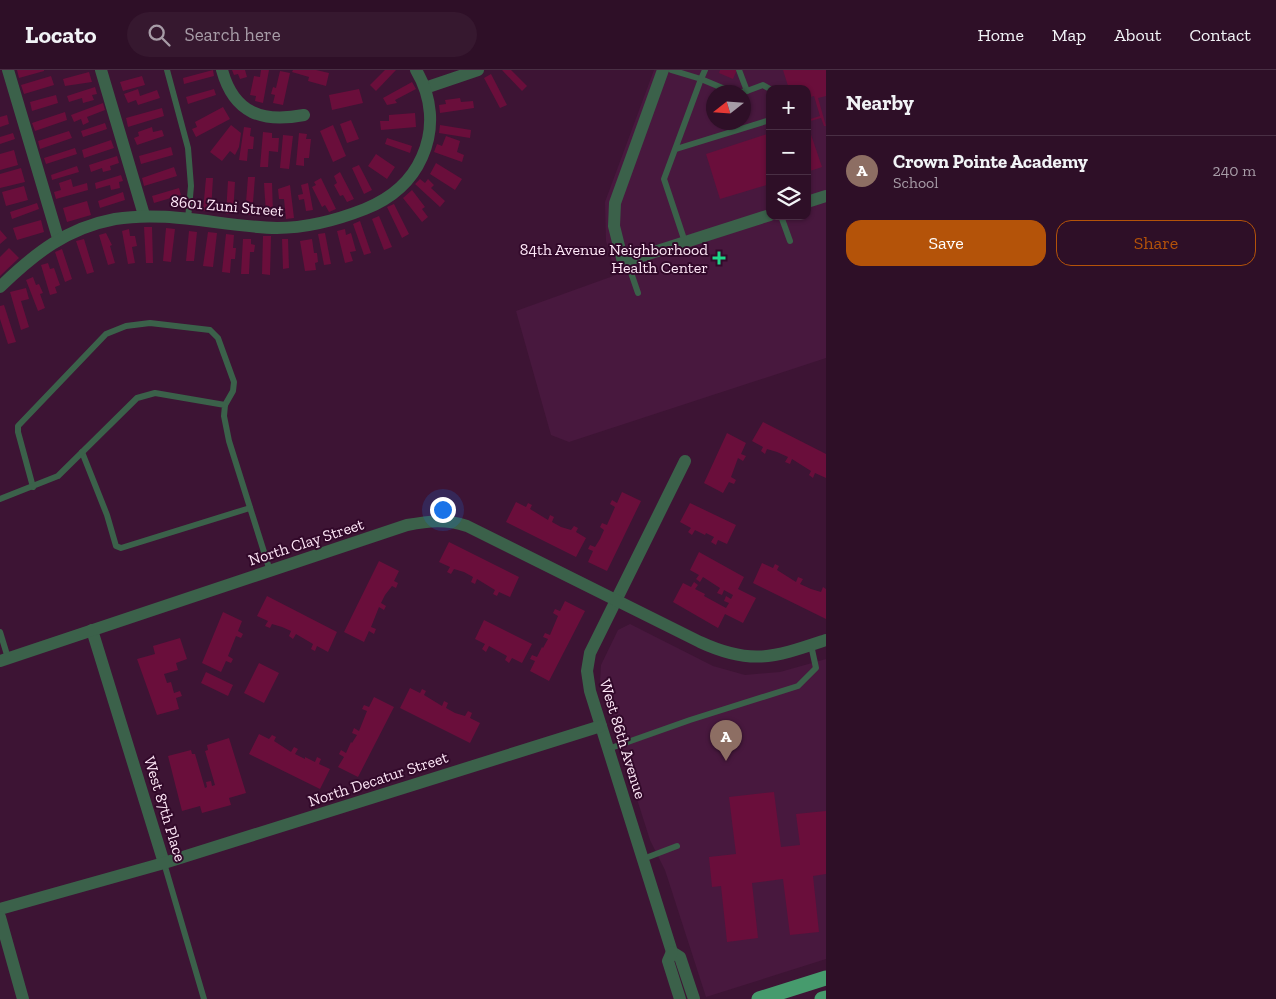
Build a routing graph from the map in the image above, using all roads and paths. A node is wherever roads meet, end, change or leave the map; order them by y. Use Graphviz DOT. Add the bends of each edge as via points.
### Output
graph roads {
  1 [pos="8,70"];
  2 [pos="101,70"];
  3 [pos="167,70"];
  4 [pos="222,70"];
  5 [pos="416,70"];
  6 [pos="478,70"];
  7 [pos="663,70"];
  8 [pos="671,70"];
  9 [pos="705,70"];
  10 [pos="739,70"];
  11 [pos="701,79"];
  12 [pos="715,85"];
  13 [pos="742,85"];
  14 [pos="766,87"];
  15 [pos="425,88"];
  16 [pos="751,90"];
  17 [pos="304,115"];
  18 [pos="766,121"];
  19 [pos="676,148"];
  20 [pos="826,196"];
  21 [pos="811,201"];
  22 [pos="144,215"];
  23 [pos="766,215"];
  24 [pos="188,219"];
  25 [pos="782,220"];
  26 [pos="58,238"];
  27 [pos="790,241"];
  28 [pos="685,242"];
  29 [pos="625,262"];
  30 [pos="0,287"];
  31 [pos="638,293"];
  32 [pos="226,405"];
  33 [pos="82,452"];
  34 [pos="685,461"];
  35 [pos="33,487"];
  36 [pos="0,499"];
  37 [pos="250,508"];
  38 [pos="270,571"];
  39 [pos="616,600"];
  40 [pos="92,630"];
  41 [pos="0,632"];
  42 [pos="826,640"];
  43 [pos="811,645"];
  44 [pos="4,660"];
  45 [pos="601,726"];
  46 [pos="608,749"];
  47 [pos="677,846"];
  48 [pos="643,859"];
  49 [pos="164,863"];
  50 [pos="0,910"];
  51 [pos="0,917"];
  52 [pos="672,952"];
  53 [pos="826,978"];
  54 [pos="826,998"];
  55 [pos="23,999"];
  56 [pos="204,999"];
  57 [pos="680,999"];
  58 [pos="694,999"];
  59 [pos="759,999"];
  60 [pos="822,999"];
  1 -- 26 [label="street"];
  2 -- 22 [label="street"];
  3 -- 24 [label="lane" via="188,148 191,186"];
  4 -- 17 [label="street" via="232,94 253,114 279,119"];
  5 -- 15 [label="street, 8601 Zuni Street"];
  6 -- 15 [label="street"];
  7 -- 29 [label="street" via="614,203 614,226"];
  8 -- 11 [label="lane"];
  9 -- 11 [label="lane"];
  10 -- 13 [label="lane"];
  11 -- 12 [label="lane"];
  11 -- 19 [label="lane"];
  14 -- 16 [label="lane"];
  15 -- 24 [label="street, 8601 Zuni Street" via="430,123 423,155 402,186 375,205 334,220 295,227 248,226"];
  18 -- 19 [label="lane"];
  19 -- 28 [label="lane" via="664,178"];
  20 -- 21 [label="street"];
  22 -- 24 [label="street, 8601 Zuni Street"];
  22 -- 26 [label="street, 8601 Zuni Street" via="104,222"];
  23 -- 28 [label="street"];
  25 -- 27 [label="lane"];
  26 -- 30 [label="street, 8601 Zuni Street"];
  28 -- 29 [label="street"];
  29 -- 31 [label="lane"];
  32 -- 33 [label="lane" via="144,394"];
  32 -- 35 [label="lane" via="234,382 218,338 210,330 150,323 119,328 106,334 18,426"];
  32 -- 37 [label="lane" via="224,416 229,442"];
  33 -- 35 [label="lane" via="58,476"];
  33 -- 37 [label="lane" via="116,546 121,548"];
  34 -- 39 [label="street, West 86th Avenue"];
  35 -- 36 [label="lane"];
  37 -- 38 [label="lane"];
  38 -- 39 [label="street, North Clay Street" via="407,525 446,520 467,526"];
  38 -- 40 [label="street, North Clay Street"];
  39 -- 43 [label="street" via="700,642 739,657 774,656"];
  39 -- 45 [label="street, West 86th Avenue" via="588,659 587,678"];
  40 -- 44 [label="street, North Clay Street"];
  40 -- 49 [label="street, West 87th Place"];
  41 -- 44 [label="lane"];
  42 -- 43 [label="street"];
  43 -- 46 [label="lane" via="816,668 798,686"];
  45 -- 46 [label="street, West 86th Avenue"];
  45 -- 49 [label="street, North Decatur Street"];
  46 -- 48 [label="street, West 86th Avenue"];
  47 -- 48 [label="lane"];
  48 -- 52 [label="street, West 86th Avenue"];
  49 -- 50 [label="street, North Decatur Street"];
  49 -- 56 [label="lane, West 87th Place"];
  51 -- 55 [label="street"];
  52 -- 57 [label="street, West 86th Avenue" via="668,960"];
  52 -- 58 [label="street, West 86th Avenue" via="680,958"];
  53 -- 59 [label="main road"];
  54 -- 60 [label="main road"];
}
